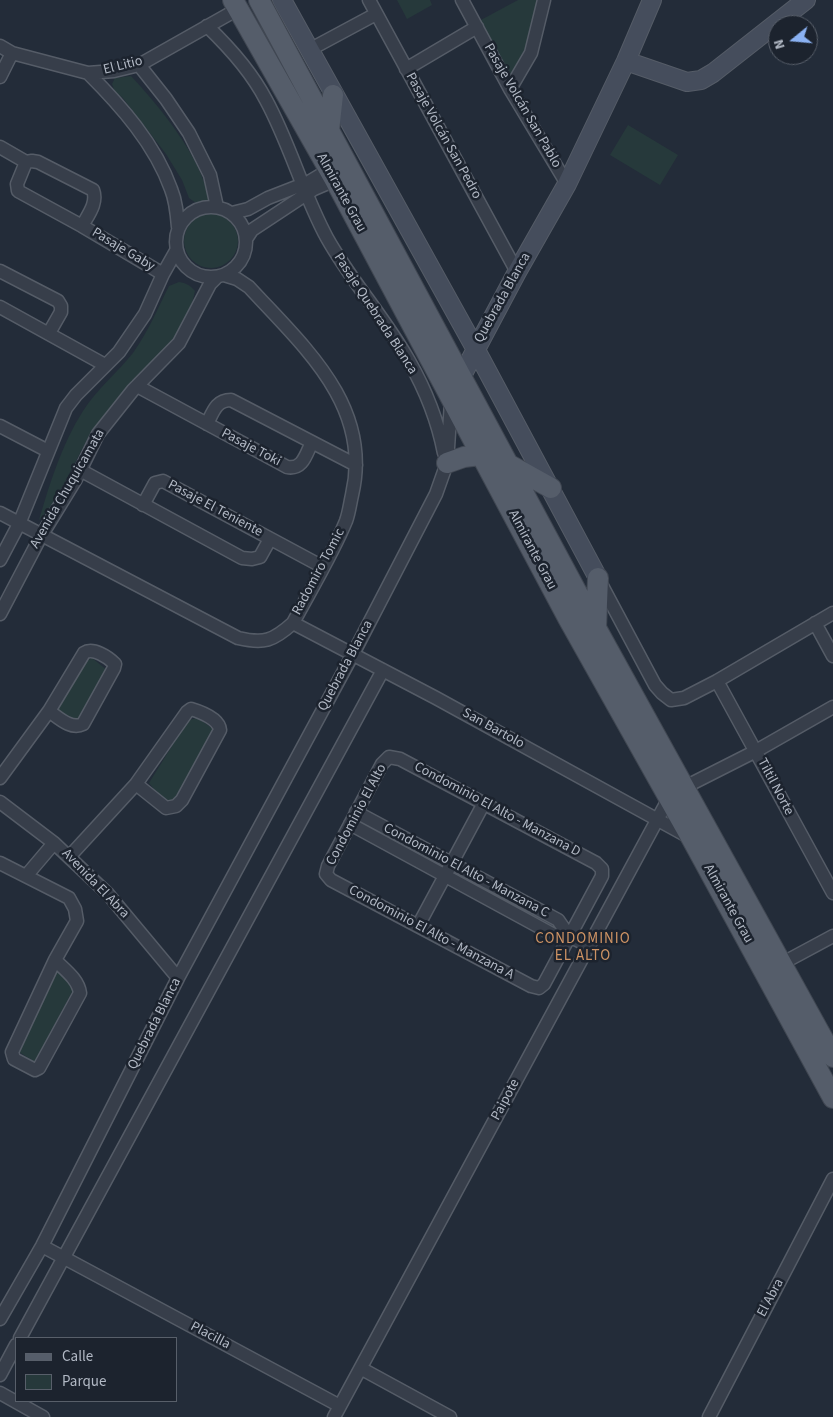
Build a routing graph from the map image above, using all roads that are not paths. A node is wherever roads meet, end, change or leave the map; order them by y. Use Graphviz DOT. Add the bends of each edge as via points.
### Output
graph roads {
  1 [pos="259,0"];
  2 [pos="282,0"];
  3 [pos="369,0"];
  4 [pos="462,0"];
  5 [pos="544,0"];
  6 [pos="806,0"];
  7 [pos="649,1"];
  8 [pos="235,4"];
  9 [pos="376,14"];
  10 [pos="207,26"];
  11 [pos="477,27"];
  12 [pos="0,46"];
  13 [pos="309,50"];
  14 [pos="12,53"];
  15 [pos="626,61"];
  16 [pos="139,65"];
  17 [pos="406,68"];
  18 [pos="88,73"];
  19 [pos="0,77"];
  20 [pos="510,89"];
  21 [pos="333,95"];
  22 [pos="329,131"];
  23 [pos="0,147"];
  24 [pos="26,162"];
  25 [pos="332,175"];
  26 [pos="567,184"];
  27 [pos="304,190"];
  28 [pos="218,206"];
  29 [pos="232,213"];
  30 [pos="82,226"];
  31 [pos="178,227"];
  32 [pos="246,239"];
  33 [pos="176,251"];
  34 [pos="240,261"];
  35 [pos="0,271"];
  36 [pos="517,272"];
  37 [pos="163,274"];
  38 [pos="221,276"];
  39 [pos="249,287"];
  40 [pos="0,307"];
  41 [pos="49,333"];
  42 [pos="475,348"];
  43 [pos="105,365"];
  44 [pos="461,375"];
  45 [pos="137,386"];
  46 [pos="451,399"];
  47 [pos="207,424"];
  48 [pos="0,426"];
  49 [pos="312,442"];
  50 [pos="48,451"];
  51 [pos="480,455"];
  52 [pos="447,463"];
  53 [pos="508,464"];
  54 [pos="356,465"];
  55 [pos="80,470"];
  56 [pos="550,488"];
  57 [pos="143,505"];
  58 [pos="0,513"];
  59 [pos="19,524"];
  60 [pos="41,536"];
  61 [pos="270,539"];
  62 [pos="0,560"];
  63 [pos="323,567"];
  64 [pos="598,578"];
  65 [pos="833,613"];
  66 [pos="0,614"];
  67 [pos="293,623"];
  68 [pos="815,623"];
  69 [pos="596,628"];
  70 [pos="353,654"];
  71 [pos="833,656"];
  72 [pos="383,670"];
  73 [pos="717,681"];
  74 [pos="833,707"];
  75 [pos="48,712"];
  76 [pos="756,751"];
  77 [pos="390,757"];
  78 [pos="0,778"];
  79 [pos="136,784"];
  80 [pos="676,793"];
  81 [pos="0,802"];
  82 [pos="484,803"];
  83 [pos="356,812"];
  84 [pos="657,820"];
  85 [pos="350,824"];
  86 [pos="692,839"];
  87 [pos="54,843"];
  88 [pos="69,857"];
  89 [pos="0,863"];
  90 [pos="452,863"];
  91 [pos="326,874"];
  92 [pos="26,876"];
  93 [pos="445,876"];
  94 [pos="833,893"];
  95 [pos="418,926"];
  96 [pos="570,936"];
  97 [pos="833,936"];
  98 [pos="590,946"];
  99 [pos="56,960"];
  100 [pos="781,964"];
  101 [pos="178,978"];
  102 [pos="833,1057"];
  103 [pos="833,1098"];
  104 [pos="833,1179"];
  105 [pos="42,1246"];
  106 [pos="63,1258"];
  107 [pos="0,1319"];
  108 [pos="21,1337"];
  109 [pos="15,1347"];
  110 [pos="362,1368"];
  111 [pos="0,1375"];
  112 [pos="2,1394"];
  113 [pos="15,1401"];
  114 [pos="16,1402"];
  115 [pos="337,1411"];
  116 [pos="43,1417"];
  117 [pos="450,1417"];
  118 [pos="709,1417"];
  1 -- 22 [label="main road, Almirante Grau"];
  2 -- 13 [label="street"];
  3 -- 9 [label="street, Pasaje Volcán San Pedro"];
  4 -- 11 [label="street, Pasaje Volcán San Pablo"];
  5 -- 20 [label="street" via="531,53"];
  6 -- 15 [label="street" via="701,80 687,82"];
  7 -- 15 [label="street, Quebrada Blanca"];
  8 -- 10 [label="street, El Litio"];
  8 -- 25 [label="main road, Almirante Grau"];
  9 -- 13 [label="street"];
  9 -- 17 [label="street, Pasaje Volcán San Pedro"];
  10 -- 16 [label="street, El Litio"];
  10 -- 27 [label="street, Pasaje Quebrada Blanca" via="242,63 266,98"];
  11 -- 17 [label="street, Pasaje Volcán San Pablo"];
  11 -- 20 [label="street, Pasaje Volcán San Pablo"];
  12 -- 14 [label="street, El Litio"];
  13 -- 21 [label="street"];
  14 -- 18 [label="street, El Litio"];
  14 -- 19 [label="street"];
  15 -- 26 [label="street, Quebrada Blanca"];
  16 -- 18 [label="street, El Litio"];
  16 -- 28 [label="street" via="189,134 210,175"];
  17 -- 36 [label="street, Pasaje Volcán San Pedro"];
  18 -- 31 [label="street, Avenida Chuquicamata" via="117,102 161,166 172,189"];
  20 -- 26 [label="street, Pasaje Volcán San Pablo"];
  21 -- 22 [label="main road"];
  21 -- 42 [label="street"];
  22 -- 44 [label="main road, Almirante Grau"];
  23 -- 24 [label="street, Pasaje Gaby"];
  24 -- 30 [label="street, Pasaje Gaby" via="17,184 18,191"];
  24 -- 30 [label="street, Pasaje Gaby" via="38,162 93,190 94,203"];
  25 -- 27 [label="street"];
  25 -- 46 [label="main road, Almirante Grau"];
  26 -- 36 [label="street, Quebrada Blanca"];
  27 -- 29 [label="street" via="268,198"];
  27 -- 32 [label="street" via="252,230"];
  27 -- 52 [label="street, Pasaje Quebrada Blanca" via="341,263 409,361 436,425"];
  28 -- 29 [label="street"];
  28 -- 31 [label="street" via="194,210"];
  29 -- 32 [label="street" via="242,225"];
  30 -- 37 [label="street, Pasaje Gaby"];
  31 -- 33 [label="street, Avenida Chuquicamata"];
  32 -- 34 [label="street"];
  33 -- 37 [label="street, Avenida Chuquicamata"];
  33 -- 38 [label="street" via="192,272 204,277"];
  34 -- 38 [label="street, Avenida Chuquicamata"];
  34 -- 39 [label="street, Radomiro Tomic"];
  35 -- 41 [label="street" via="62,306"];
  36 -- 42 [label="street, Quebrada Blanca"];
  37 -- 43 [label="street, Avenida Chuquicamata" via="145,314 119,352"];
  38 -- 39 [label="street, Radomiro Tomic"];
  38 -- 45 [label="street, Avenida Chuquicamata" via="210,284 179,343"];
  39 -- 54 [label="street, Radomiro Tomic" via="314,358 328,378 343,404 354,435"];
  40 -- 41 [label="street"];
  41 -- 43 [label="street"];
  42 -- 44 [label="street, Quebrada Blanca"];
  42 -- 56 [label="street"];
  43 -- 50 [label="street, Avenida Chuquicamata" via="66,408"];
  44 -- 46 [label="street, Quebrada Blanca"];
  44 -- 53 [label="main road, Almirante Grau"];
  45 -- 47 [label="street, Pasaje Toki"];
  45 -- 55 [label="street, Avenida Chuquicamata" via="98,434"];
  46 -- 51 [label="main road, Almirante Grau"];
  46 -- 52 [label="street, Quebrada Blanca"];
  47 -- 49 [label="street, Pasaje Toki" via="217,404 231,400"];
  47 -- 49 [label="street, Pasaje Toki" via="287,467 300,465"];
  48 -- 50 [label="street"];
  49 -- 54 [label="street, Pasaje Toki"];
  50 -- 59 [label="street, Avenida Chuquicamata"];
  51 -- 52 [label="main road"];
  51 -- 80 [label="main road, Almirante Grau" via="573,626"];
  52 -- 70 [label="street, Quebrada Blanca" via="436,494"];
  53 -- 56 [label="main road"];
  53 -- 69 [label="main road, Almirante Grau"];
  54 -- 63 [label="street, Radomiro Tomic" via="346,520"];
  55 -- 57 [label="street, Pasaje El Teniente"];
  55 -- 60 [label="street, Avenida Chuquicamata"];
  56 -- 64 [label="street"];
  57 -- 61 [label="street, Pasaje El Teniente" via="242,558 260,557"];
  57 -- 61 [label="street, Pasaje El Teniente" via="155,483 163,481"];
  58 -- 59 [label="street, Radomiro Tomic"];
  59 -- 60 [label="street, Radomiro Tomic"];
  59 -- 62 [label="street, Avenida Chuquicamata"];
  60 -- 66 [label="street, Avenida Chuquicamata"];
  60 -- 67 [label="street, Radomiro Tomic" via="238,638 267,641"];
  61 -- 63 [label="street, Pasaje El Teniente"];
  63 -- 67 [label="street, Radomiro Tomic"];
  64 -- 69 [label="main road"];
  64 -- 73 [label="street" via="662,693 671,700 684,698"];
  65 -- 68 [label="street"];
  67 -- 70 [label="street, San Bartolo"];
  68 -- 71 [label="street"];
  68 -- 73 [label="street"];
  69 -- 80 [label="main road, Almirante Grau"];
  70 -- 72 [label="street, San Bartolo"];
  70 -- 101 [label="street, Quebrada Blanca"];
  72 -- 84 [label="street, San Bartolo"];
  72 -- 106 [label="street"];
  73 -- 76 [label="street, Tiltil Norte"];
  74 -- 76 [label="street"];
  75 -- 75 [label="street" via="84,653 93,651 115,664 83,724 73,727"];
  75 -- 78 [label="street"];
  76 -- 80 [label="street"];
  76 -- 94 [label="street, Tiltil Norte"];
  77 -- 82 [label="street, Condominio El Alto - Manzana D" via="400,759"];
  77 -- 83 [label="street, Condominio El Alto" via="382,764"];
  79 -- 79 [label="street" via="166,808 176,806 220,730 219,725 196,710 187,712"];
  79 -- 88 [label="street"];
  80 -- 84 [label="street, Paipote"];
  80 -- 86 [label="main road, Almirante Grau"];
  80 -- 100 [label="main road, Almirante Grau"];
  81 -- 87 [label="street, Avenida El Abra"];
  82 -- 90 [label="street"];
  82 -- 96 [label="street, Condominio El Alto - Manzana D" via="602,869 602,876"];
  83 -- 85 [label="street, Condominio El Alto"];
  83 -- 90 [label="street, Condominio El Alto - Manzana C"];
  84 -- 86 [label="street, San Bartolo"];
  84 -- 98 [label="street, Paipote"];
  85 -- 91 [label="street, Condominio El Alto"];
  85 -- 93 [label="street"];
  86 -- 103 [label="main road, Almirante Grau"];
  87 -- 88 [label="street, Avenida El Abra"];
  87 -- 92 [label="street"];
  88 -- 101 [label="street, Avenida El Abra" via="108,894"];
  89 -- 92 [label="street"];
  90 -- 93 [label="street"];
  90 -- 96 [label="street, Condominio El Alto - Manzana C" via="558,920"];
  91 -- 95 [label="street, Condominio El Alto - Manzana A" via="331,880"];
  92 -- 99 [label="street" via="70,898 75,909 76,921"];
  93 -- 95 [label="street"];
  93 -- 96 [label="street" via="554,935"];
  95 -- 96 [label="street, Condominio El Alto - Manzana A" via="539,988"];
  96 -- 98 [label="street"];
  97 -- 100 [label="street"];
  98 -- 110 [label="street, Paipote"];
  99 -- 99 [label="street" via="75,980 80,993 39,1068 34,1070 14,1059 12,1052"];
  100 -- 102 [label="main road, Almirante Grau"];
  101 -- 105 [label="street, Quebrada Blanca"];
  104 -- 118 [label="street, El Abra"];
  105 -- 106 [label="street, Placilla"];
  105 -- 107 [label="street, Quebrada Blanca"];
  106 -- 108 [label="street"];
  106 -- 115 [label="street, Placilla"];
  109 -- 111 [label="street"];
  110 -- 115 [label="street, Paipote"];
  110 -- 117 [label="street"];
  112 -- 113 [label="street"];
  114 -- 116 [label="street"];
}
